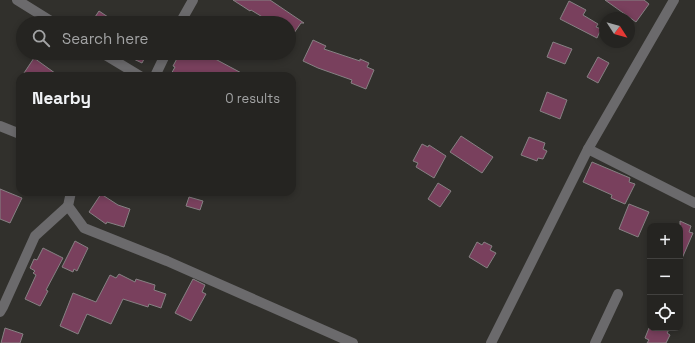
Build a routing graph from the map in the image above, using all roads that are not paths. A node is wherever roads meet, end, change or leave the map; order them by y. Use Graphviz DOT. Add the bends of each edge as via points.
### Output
graph roads {
  1 [pos="17,0"];
  2 [pos="193,0"];
  3 [pos="674,0"];
  4 [pos="43,16"];
  5 [pos="184,16"];
  6 [pos="114,60"];
  7 [pos="163,60"];
  8 [pos="133,72"];
  9 [pos="157,72"];
  10 [pos="0,126"];
  11 [pos="16,132"];
  12 [pos="588,149"];
  13 [pos="70,196"];
  14 [pos="695,203"];
  15 [pos="68,206"];
  16 [pos="618,294"];
  17 [pos="0,312"];
  18 [pos="353,343"];
  19 [pos="491,343"];
  20 [pos="595,343"];
  1 -- 4 [label="street"];
  2 -- 5 [label="street"];
  3 -- 12 [label="street"];
  6 -- 8 [label="street"];
  7 -- 9 [label="street"];
  10 -- 11 [label="street"];
  12 -- 14 [label="street"];
  12 -- 19 [label="street"];
  13 -- 15 [label="street"];
  15 -- 17 [label="street" via="36,236"];
  15 -- 18 [label="street" via="84,228 167,261"];
  16 -- 20 [label="street"];
}
